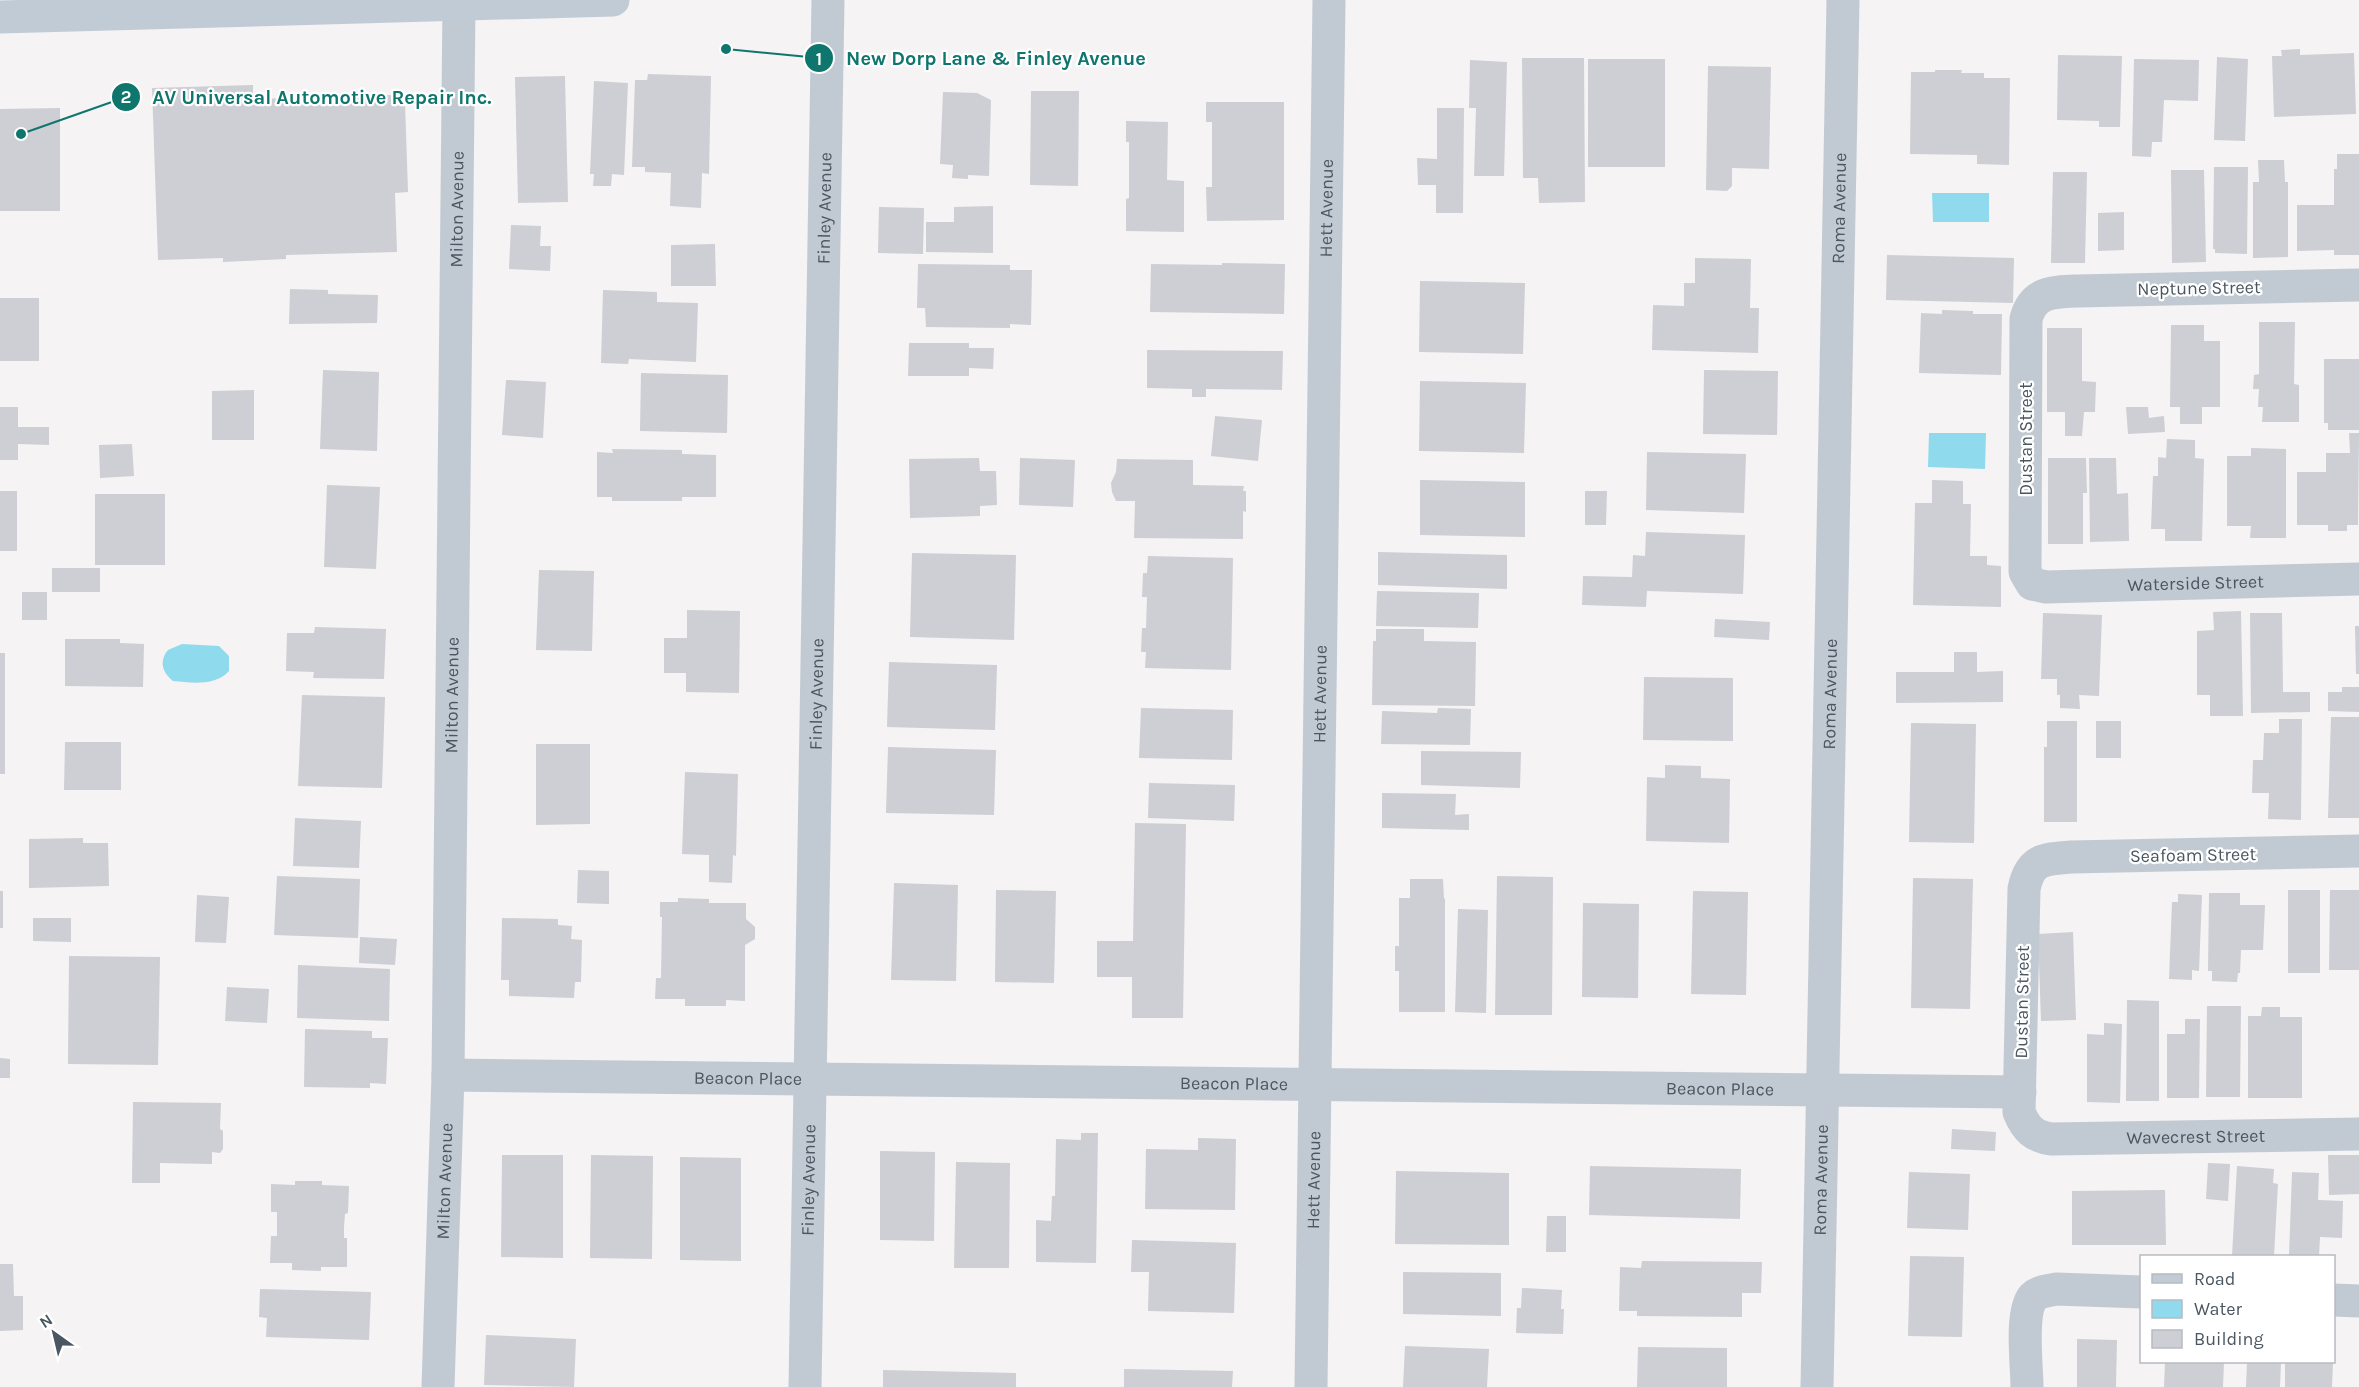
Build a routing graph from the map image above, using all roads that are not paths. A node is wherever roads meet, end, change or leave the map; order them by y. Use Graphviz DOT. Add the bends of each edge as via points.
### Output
graph roads {
  1 [pos="613,0"];
  2 [pos="828,0"];
  3 [pos="1329,0"];
  4 [pos="1843,0"];
  5 [pos="459,4"];
  6 [pos="0,17"];
  7 [pos="2359,285"];
  8 [pos="2040,297"];
  9 [pos="2359,579"];
  10 [pos="2032,584"];
  11 [pos="2359,851"];
  12 [pos="2030,869"];
  13 [pos="448,1075"];
  14 [pos="811,1079"];
  15 [pos="1315,1084"];
  16 [pos="1823,1089"];
  17 [pos="2020,1092"];
  18 [pos="2032,1133"];
  19 [pos="2359,1134"];
  20 [pos="2140,1292"];
  21 [pos="2335,1300"];
  22 [pos="2359,1301"];
  23 [pos="438,1387"];
  24 [pos="805,1387"];
  25 [pos="1311,1387"];
  26 [pos="1817,1387"];
  27 [pos="2027,1387"];
  1 -- 5 [label="street"];
  2 -- 14 [label="street, Finley Avenue"];
  3 -- 15 [label="street, Hett Avenue"];
  4 -- 16 [label="street, Roma Avenue"];
  5 -- 6 [label="street"];
  5 -- 13 [label="street, Milton Avenue"];
  7 -- 8 [label="street, Neptune Street" via="2077,291"];
  8 -- 10 [label="street, Dustan Street" via="2029,307 2026,319 2025,572"];
  9 -- 10 [label="street, Waterside Street" via="2046,587"];
  11 -- 12 [label="street, Seafoam Street" via="2071,857 2048,859"];
  12 -- 17 [label="street, Dustan Street" via="2024,889"];
  13 -- 14 [label="street, Beacon Place"];
  13 -- 23 [label="street, Milton Avenue"];
  14 -- 15 [label="street, Beacon Place"];
  14 -- 24 [label="street, Finley Avenue"];
  15 -- 16 [label="street, Beacon Place"];
  15 -- 25 [label="street, Hett Avenue"];
  16 -- 17 [label="street, Beacon Place"];
  16 -- 26 [label="street, Roma Avenue"];
  17 -- 18 [label="street, Dustan Street" via="2019,1112"];
  18 -- 19 [label="street, Wavecrest Street" via="2052,1139"];
  20 -- 27 [label="street" via="2056,1289 2034,1297 2026,1316"];
  21 -- 22 [label="street"];
}
